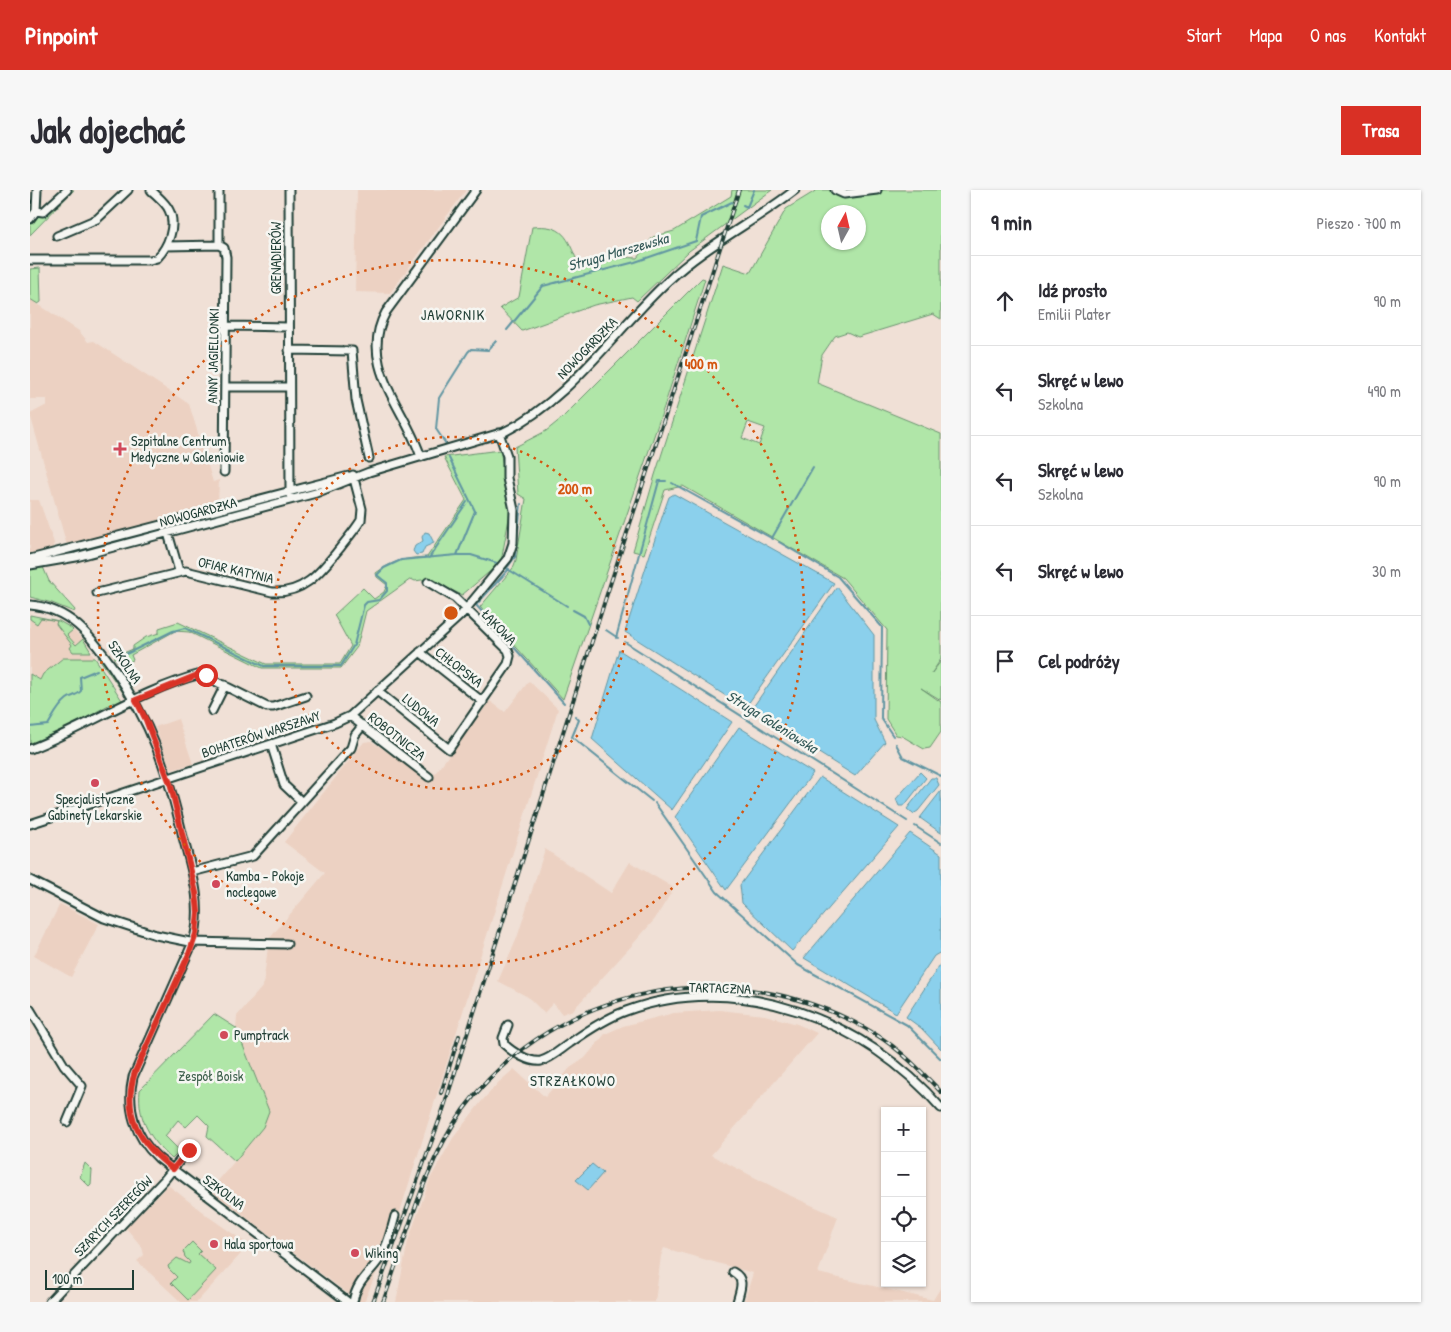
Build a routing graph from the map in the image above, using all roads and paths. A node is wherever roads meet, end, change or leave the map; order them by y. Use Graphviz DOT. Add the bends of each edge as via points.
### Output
graph roads {
  1 [pos="37,190"];
  2 [pos="67,190"];
  3 [pos="128,190"];
  4 [pos="151,190"];
  5 [pos="218,190"];
  6 [pos="289,190"];
  7 [pos="476,190"];
  8 [pos="795,190"];
  9 [pos="835,190"];
  10 [pos="877,190"];
  11 [pos="36,211"];
  12 [pos="30,219"];
  13 [pos="57,236"];
  14 [pos="219,245"];
  15 [pos="166,246"];
  16 [pos="30,260"];
  17 [pos="226,326"];
  18 [pos="288,327"];
  19 [pos="288,350"];
  20 [pos="226,387"];
  21 [pos="288,387"];
  22 [pos="499,434"];
  23 [pos="421,457"];
  24 [pos="369,458"];
  25 [pos="224,472"];
  26 [pos="354,477"];
  27 [pos="290,492"];
  28 [pos="290,500"];
  29 [pos="168,533"];
  30 [pos="30,559"];
  31 [pos="30,565"];
  32 [pos="179,571"];
  33 [pos="428,582"];
  34 [pos="97,593"];
  35 [pos="32,604"];
  36 [pos="466,610"];
  37 [pos="420,652"];
  38 [pos="226,685"];
  39 [pos="377,691"];
  40 [pos="306,696"];
  41 [pos="136,700"];
  42 [pos="483,702"];
  43 [pos="212,711"];
  44 [pos="350,716"];
  45 [pos="363,725"];
  46 [pos="271,744"];
  47 [pos="30,749"];
  48 [pos="429,777"];
  49 [pos="168,778"];
  50 [pos="302,802"];
  51 [pos="30,824"];
  52 [pos="192,872"];
  53 [pos="30,880"];
  54 [pos="193,942"];
  55 [pos="287,944"];
  56 [pos="30,1009"];
  57 [pos="508,1025"];
  58 [pos="941,1108"];
  59 [pos="67,1122"];
  60 [pos="189,1150"];
  61 [pos="173,1169"];
  62 [pos="395,1216"];
  63 [pos="732,1272"];
  64 [pos="49,1302"];
  65 [pos="348,1302"];
  66 [pos="353,1302"];
  67 [pos="737,1302"];
  1 -- 11 [label="street"];
  2 -- 11 [label="street" via="43,212"];
  3 -- 13 [label="street" via="97,219"];
  4 -- 15 [label="street" via="170,212"];
  5 -- 14 [label="street, ANNY JAGIELLONKI"];
  6 -- 18 [label="street, GRENADIERÓW"];
  7 -- 23 [label="street" via="386,312 376,335 378,366"];
  8 -- 22 [label="street, NOWOGARDZKA" via="691,261 548,405"];
  9 -- 10 [label="street" via="844,194"];
  11 -- 12 [label="street"];
  14 -- 15 [label="street"];
  14 -- 17 [label="street, ANNY JAGIELLONKI" via="226,252"];
  15 -- 16 [label="street" via="153,259"];
  17 -- 18 [label="street"];
  17 -- 20 [label="street, ANNY JAGIELLONKI"];
  18 -- 19 [label="street, GRENADIERÓW"];
  19 -- 21 [label="street, GRENADIERÓW"];
  19 -- 24 [label="street" via="352,351 356,400"];
  20 -- 21 [label="street"];
  20 -- 25 [label="street, ANNY JAGIELLONKI"];
  21 -- 27 [label="street, GRENADIERÓW"];
  22 -- 23 [label="street, NOWOGARDZKA"];
  22 -- 36 [label="street, BOHATERÓW WARSZAWY" via="508,462 507,478 514,510 513,543 501,569"];
  23 -- 26 [label="street, NOWOGARDZKA"];
  26 -- 27 [label="street, NOWOGARDZKA"];
  26 -- 28 [label="street, NOWOGARDZKA"];
  26 -- 32 [label="street, OFIAR KATYNIA" via="362,509 361,520 318,575 303,586 272,592"];
  27 -- 28 [label="street, GRENADIERÓW"];
  27 -- 30 [label="street, NOWOGARDZKA"];
  28 -- 29 [label="street, NOWOGARDZKA"];
  29 -- 31 [label="street, NOWOGARDZKA" via="76,557"];
  29 -- 32 [label="street, OFIAR KATYNIA"];
  32 -- 34 [label="street, OFIAR KATYNIA"];
  33 -- 36 [label="street, ŁĄKOWA" via="455,598"];
  35 -- 41 [label="street, SZKOLNA" via="66,615 86,631"];
  36 -- 37 [label="street, BOHATERÓW WARSZAWY"];
  36 -- 42 [label="street, ŁĄKOWA" via="508,650 510,656"];
  37 -- 39 [label="street, BOHATERÓW WARSZAWY"];
  37 -- 42 [label="street, CHŁOPSKA"];
  38 -- 40 [label="street" via="270,707"];
  38 -- 41 [label="street" via="201,674"];
  38 -- 43 [label="street"];
  39 -- 42 [label="street, LUDOWA" via="449,749"];
  39 -- 44 [label="street, BOHATERÓW WARSZAWY"];
  41 -- 47 [label="street" via="71,733"];
  41 -- 49 [label="street, SZKOLNA"];
  44 -- 45 [label="street, ROBOTNICZA"];
  44 -- 46 [label="street, BOHATERÓW WARSZAWY"];
  45 -- 48 [label="street, ROBOTNICZA"];
  45 -- 50 [label="street" via="351,748"];
  46 -- 49 [label="street, BOHATERÓW WARSZAWY"];
  46 -- 50 [label="street" via="284,785"];
  49 -- 51 [label="street, BOHATERÓW WARSZAWY"];
  49 -- 52 [label="street, SZKOLNA"];
  50 -- 52 [label="street" via="253,856"];
  52 -- 54 [label="street, SZKOLNA" via="198,912"];
  53 -- 54 [label="street" via="114,922"];
  54 -- 55 [label="street"];
  54 -- 61 [label="street, SZKOLNA" via="137,1067 130,1092 133,1117 140,1136 151,1152"];
  56 -- 59 [label="street" via="64,1065 82,1086"];
  57 -- 58 [label="street, TARTACZNA" via="504,1044 538,1061 604,1022 652,1003 703,997 763,1002 814,1016 862,1040 910,1075"];
  60 -- 61 [label="street, SZARYCH SZEREGÓW"];
  61 -- 64 [label="street, SZARYCH SZEREGÓW"];
  61 -- 65 [label="street, SZKOLNA"];
  62 -- 66 [label="street" via="379,1258 364,1276"];
  63 -- 67 [label="street" via="742,1283"];
}
